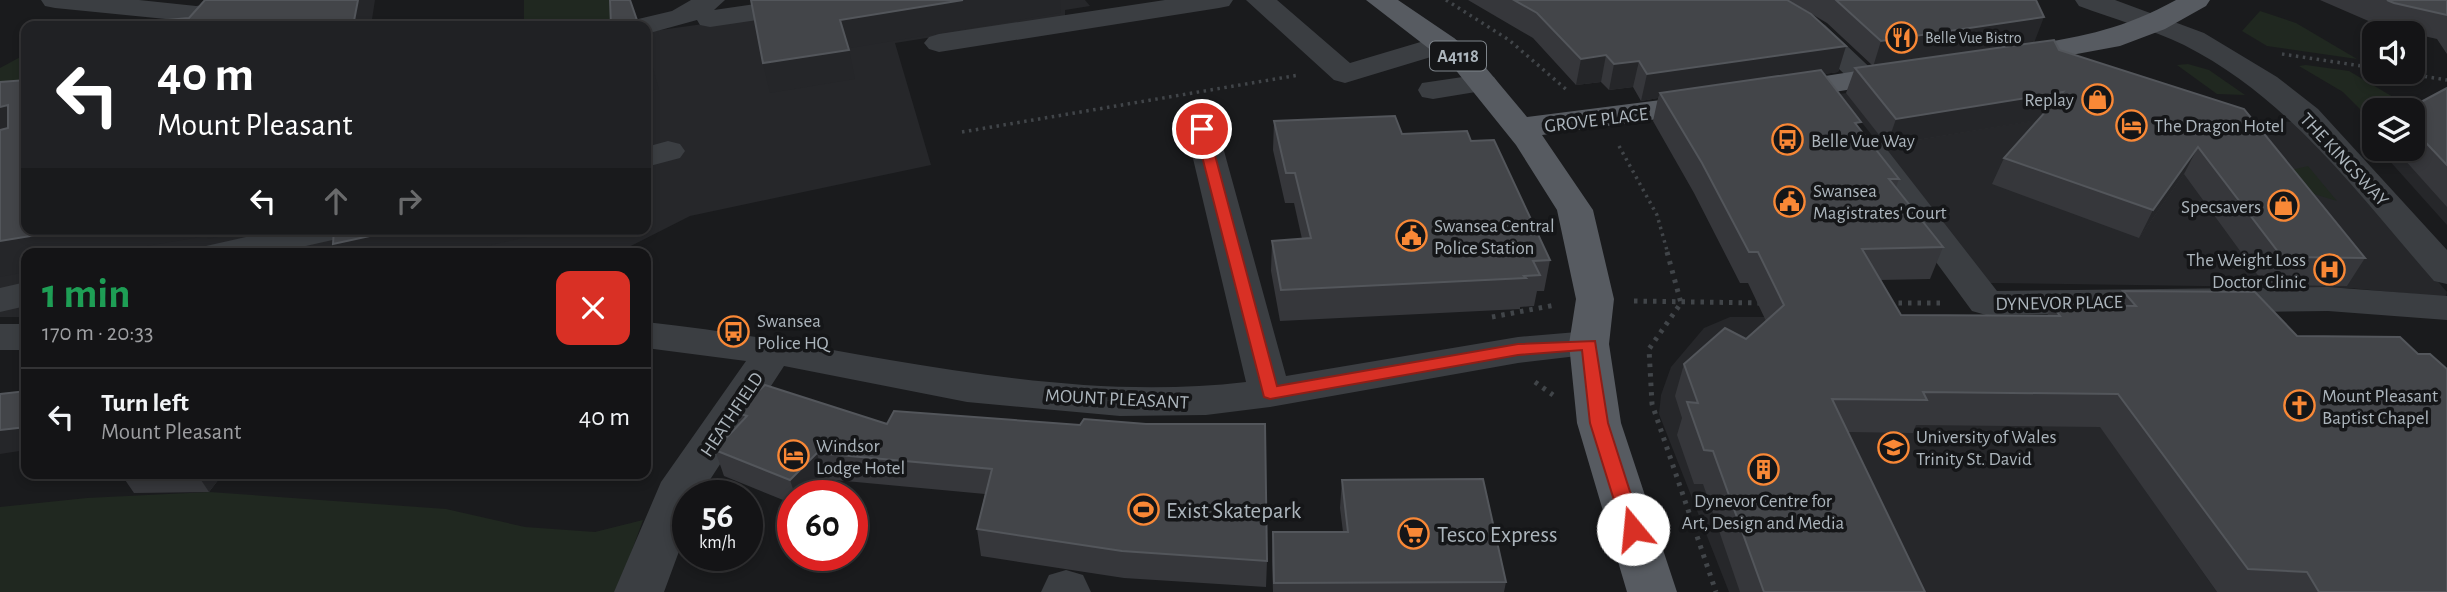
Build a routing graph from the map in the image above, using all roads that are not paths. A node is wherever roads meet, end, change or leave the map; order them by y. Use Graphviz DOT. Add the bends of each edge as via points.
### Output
graph roads {
  1 [pos="55,0"];
  2 [pos="326,0"];
  3 [pos="840,0"];
  4 [pos="1219,0"];
  5 [pos="1260,0"];
  6 [pos="1380,0"];
  7 [pos="2089,0"];
  8 [pos="2196,0"];
  9 [pos="1754,1"];
  10 [pos="710,10"];
  11 [pos="2155,23"];
  12 [pos="651,24"];
  13 [pos="939,43"];
  14 [pos="1444,44"];
  15 [pos="1975,62"];
  16 [pos="1928,69"];
  17 [pos="1867,79"];
  18 [pos="1483,83"];
  19 [pos="1821,86"];
  20 [pos="1433,90"];
  21 [pos="1520,128"];
  22 [pos="1194,137"];
  23 [pos="305,235"];
  24 [pos="246,248"];
  25 [pos="2447,272"];
  26 [pos="21,295"];
  27 [pos="0,300"];
  28 [pos="2447,308"];
  29 [pos="651,336"];
  30 [pos="0,337"];
  31 [pos="21,337"];
  32 [pos="1589,344"];
  33 [pos="774,351"];
  34 [pos="1270,393"];
  35 [pos="639,592"];
  36 [pos="1652,592"];
  1 -- 2 [label="street" via="196,14"];
  3 -- 10 [label="street"];
  4 -- 13 [label="street"];
  5 -- 14 [label="street" via="1345,74"];
  6 -- 14 [label="main road, A4118"];
  7 -- 11 [label="street, THE KINGSWAY"];
  8 -- 11 [label="main road"];
  9 -- 17 [label="street" via="1815,31"];
  10 -- 12 [label="street"];
  11 -- 15 [label="main road" via="2110,40"];
  11 -- 25 [label="street, THE KINGSWAY" via="2228,58 2307,116"];
  14 -- 18 [label="main road, A4118"];
  16 -- 17 [label="main road, GROVE PLACE"];
  17 -- 19 [label="main road, GROVE PLACE"];
  18 -- 20 [label="street"];
  18 -- 21 [label="main road, A4118"];
  19 -- 21 [label="main road, GROVE PLACE"];
  19 -- 28 [label="street, DYNEVOR PLACE" via="1986,303 2328,299"];
  21 -- 32 [label="main road, GROVE PLACE / A4118" via="1575,210 1595,299"];
  22 -- 34 [label="street"];
  23 -- 24 [label="street"];
  26 -- 27 [label="street"];
  29 -- 33 [label="street, MOUNT PLEASANT"];
  30 -- 31 [label="street"];
  32 -- 34 [label="street, MOUNT PLEASANT" via="1518,350"];
  32 -- 36 [label="main road, A4118" via="1599,423"];
  33 -- 34 [label="street, MOUNT PLEASANT" via="967,388 1120,402 1206,401"];
  33 -- 35 [label="street, HEATHFIELD" via="677,494"];
}
